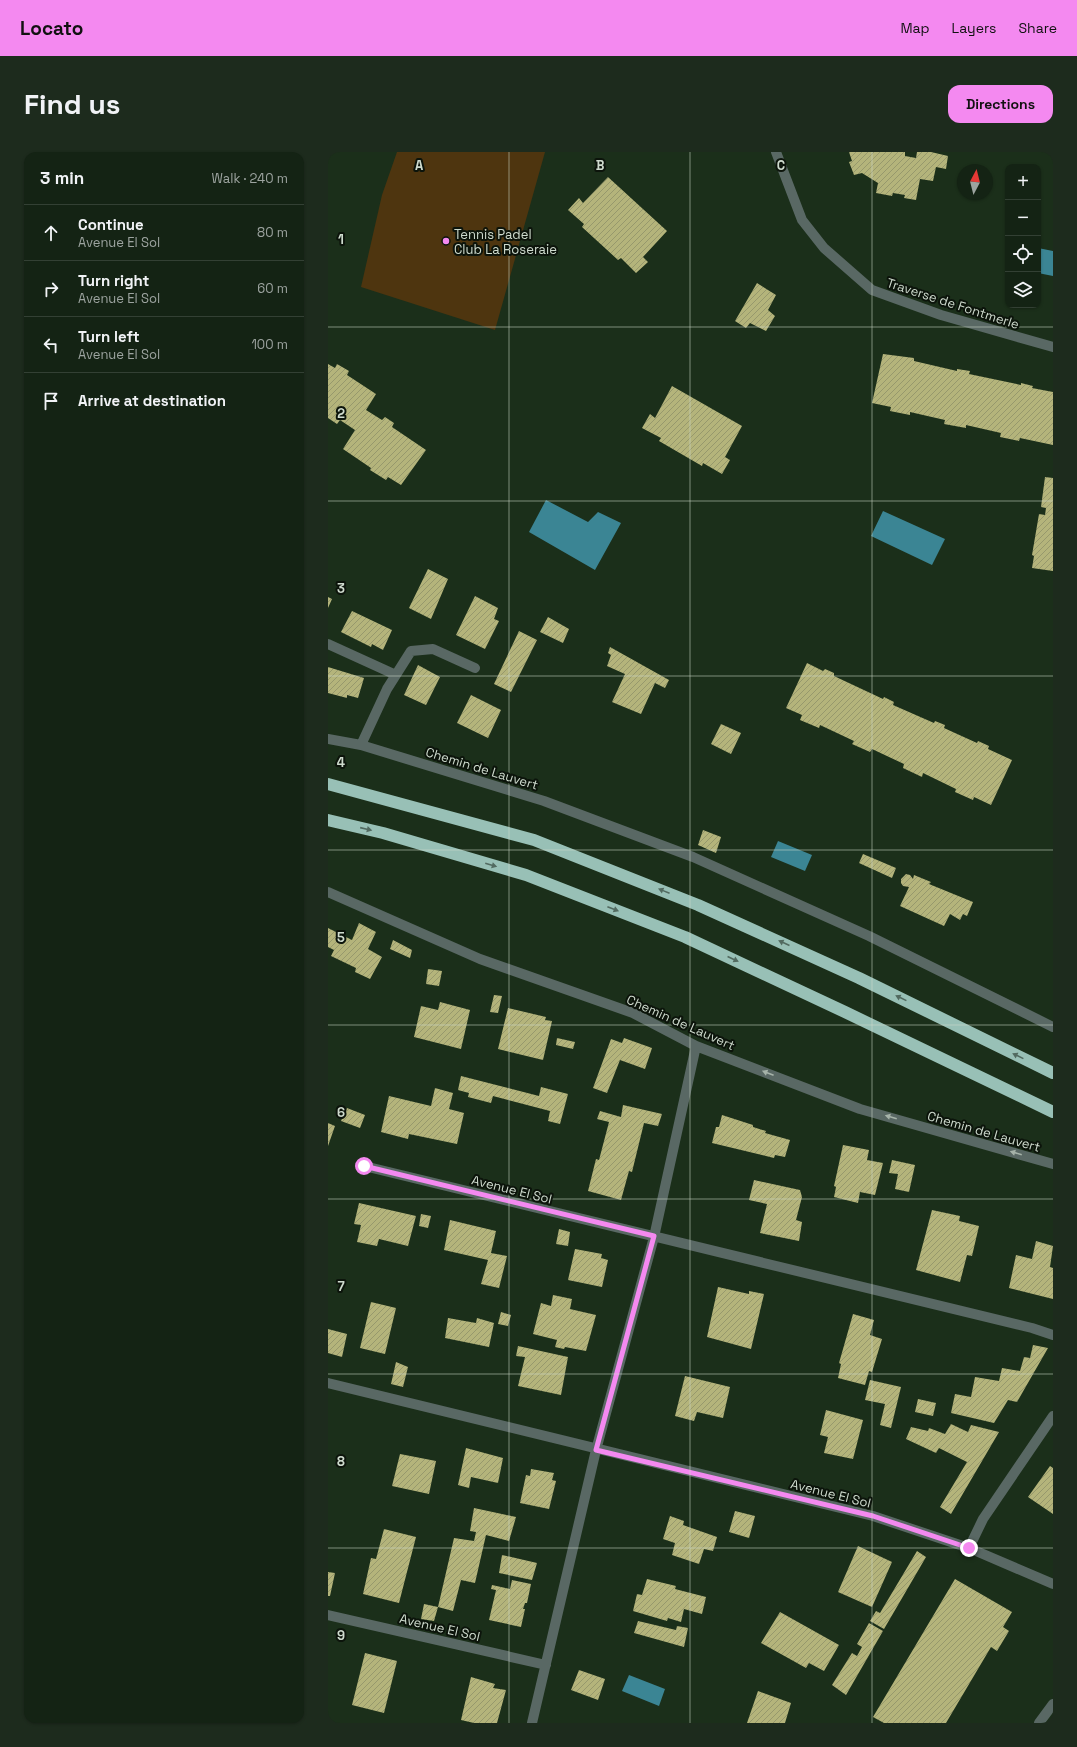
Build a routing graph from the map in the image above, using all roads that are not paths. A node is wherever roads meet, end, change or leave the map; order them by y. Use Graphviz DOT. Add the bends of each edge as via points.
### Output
graph roads {
  1 [pos="776,152"];
  2 [pos="1053,347"];
  3 [pos="328,644"];
  4 [pos="475,668"];
  5 [pos="396,675"];
  6 [pos="328,739"];
  7 [pos="361,745"];
  8 [pos="328,784"];
  9 [pos="328,820"];
  10 [pos="328,892"];
  11 [pos="1053,1027"];
  12 [pos="696,1046"];
  13 [pos="1053,1073"];
  14 [pos="1053,1112"];
  15 [pos="1053,1164"];
  16 [pos="364,1166"];
  17 [pos="654,1236"];
  18 [pos="1053,1335"];
  19 [pos="328,1383"];
  20 [pos="1053,1416"];
  21 [pos="596,1450"];
  22 [pos="969,1548"];
  23 [pos="1053,1584"];
  24 [pos="328,1615"];
  25 [pos="546,1665"];
  26 [pos="1053,1704"];
  27 [pos="532,1723"];
  28 [pos="1039,1723"];
  1 -- 2 [label="street, Traverse de Fontmerle" via="802,220 824,248 872,290 941,315"];
  3 -- 5 [label="street"];
  4 -- 5 [label="street" via="433,649 411,651"];
  5 -- 7 [label="street"];
  6 -- 7 [label="street, Chemin de Lauvert"];
  7 -- 11 [label="street, Chemin de Lauvert" via="544,801 693,857 869,936"];
  13 -- 8 [label="highway, one-way" via="859,978 698,905 534,840"];
  9 -- 14 [label="highway, one-way" via="526,874 685,937"];
  10 -- 12 [label="street, Chemin de Lauvert" via="480,959 633,1013"];
  15 -- 12 [label="street, Chemin de Lauvert, one-way" via="860,1109"];
  12 -- 17 [label="street"];
  16 -- 17 [label="street, Avenue El Sol"];
  17 -- 18 [label="street, Avenue El Sol"];
  17 -- 21 [label="street"];
  19 -- 21 [label="street, Avenue El Sol"];
  20 -- 22 [label="street" via="983,1519"];
  21 -- 22 [label="street, Avenue El Sol" via="873,1516"];
  21 -- 25 [label="street"];
  22 -- 23 [label="street, Avenue El Sol"];
  24 -- 25 [label="street, Avenue El Sol"];
  25 -- 27 [label="street"];
  26 -- 28 [label="street"];
}
